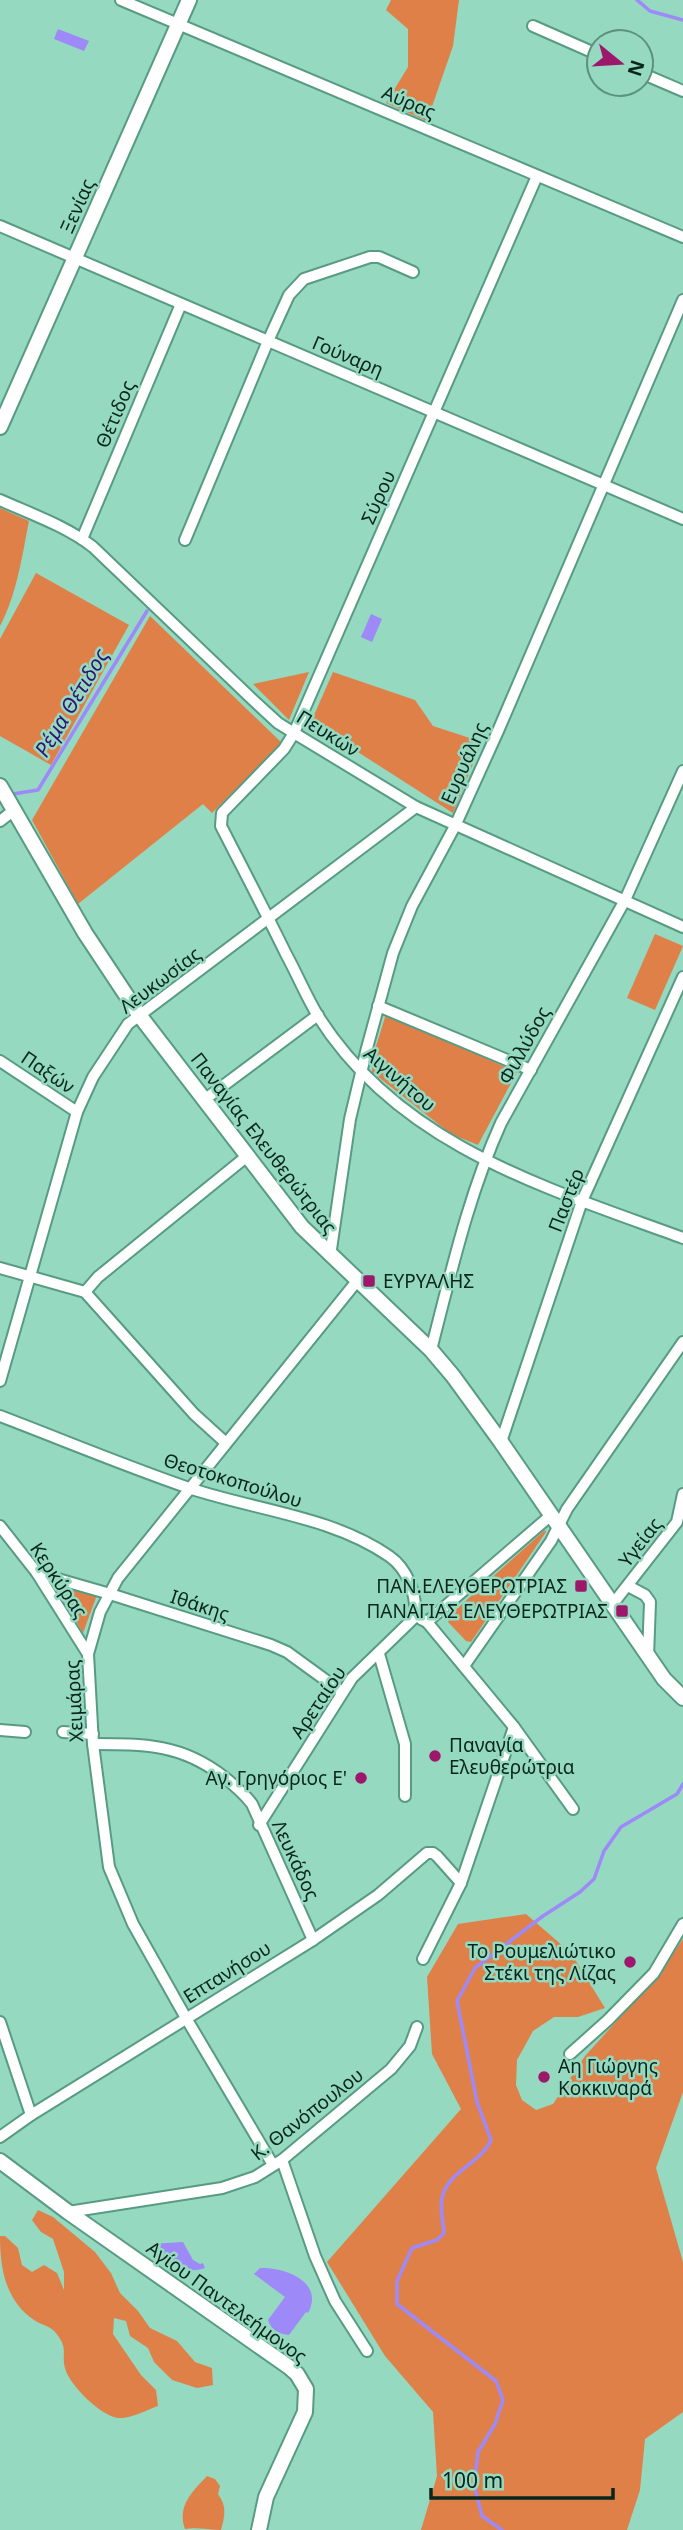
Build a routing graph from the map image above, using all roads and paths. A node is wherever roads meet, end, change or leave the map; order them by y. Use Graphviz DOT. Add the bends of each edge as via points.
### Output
graph roads {
  1 [pos="121,0"];
  2 [pos="189,0"];
  3 [pos="178,24"];
  4 [pos="533,26"];
  5 [pos="585,49"];
  6 [pos="655,79"];
  7 [pos="683,91"];
  8 [pos="537,176"];
  9 [pos="0,226"];
  10 [pos="683,237"];
  11 [pos="75,258"];
  12 [pos="413,272"];
  13 [pos="683,300"];
  14 [pos="181,304"];
  15 [pos="268,341"];
  16 [pos="435,412"];
  17 [pos="0,427"];
  18 [pos="604,485"];
  19 [pos="0,500"];
  20 [pos="683,519"];
  21 [pos="82,539"];
  22 [pos="185,540"];
  23 [pos="294,733"];
  24 [pos="683,771"];
  25 [pos="0,786"];
  26 [pos="416,807"];
  27 [pos="14,810"];
  28 [pos="222,813"];
  29 [pos="0,821"];
  30 [pos="455,826"];
  31 [pos="625,900"];
  32 [pos="269,919"];
  33 [pos="683,927"];
  34 [pos="683,977"];
  35 [pos="378,1006"];
  36 [pos="318,1015"];
  37 [pos="140,1017"];
  38 [pos="0,1060"];
  39 [pos="531,1070"];
  40 [pos="361,1073"];
  41 [pos="204,1100"];
  42 [pos="77,1112"];
  43 [pos="246,1157"];
  44 [pos="484,1160"];
  45 [pos="582,1201"];
  46 [pos="683,1238"];
  47 [pos="330,1256"];
  48 [pos="0,1268"];
  49 [pos="29,1277"];
  50 [pos="357,1281"];
  51 [pos="85,1292"];
  52 [pos="683,1342"];
  53 [pos="431,1350"];
  54 [pos="0,1381"];
  55 [pos="0,1416"];
  56 [pos="501,1442"];
  57 [pos="226,1443"];
  58 [pos="191,1488"];
  59 [pos="683,1494"];
  60 [pos="554,1521"];
  61 [pos="0,1526"];
  62 [pos="37,1573"];
  63 [pos="628,1586"];
  64 [pos="110,1594"];
  65 [pos="612,1605"];
  66 [pos="415,1617"];
  67 [pos="427,1622"];
  68 [pos="89,1654"];
  69 [pos="379,1654"];
  70 [pos="649,1657"];
  71 [pos="464,1666"];
  72 [pos="342,1692"];
  73 [pos="680,1696"];
  74 [pos="514,1727"];
  75 [pos="0,1730"];
  76 [pos="25,1732"];
  77 [pos="63,1732"];
  78 [pos="93,1739"];
  79 [pos="405,1796"];
  80 [pos="573,1809"];
  81 [pos="259,1825"];
  82 [pos="461,1883"];
  83 [pos="683,1924"];
  84 [pos="313,1940"];
  85 [pos="423,1959"];
  86 [pos="186,2018"];
  87 [pos="0,2022"];
  88 [pos="417,2027"];
  89 [pos="570,2054"];
  90 [pos="31,2115"];
  91 [pos="0,2137"];
  92 [pos="0,2161"];
  93 [pos="278,2163"];
  94 [pos="68,2212"];
  95 [pos="368,2351"];
  96 [pos="259,2530"];
  1 -- 3 [label="street, Αύρας"];
  2 -- 3 [label="street, Ξενίας"];
  3 -- 8 [label="street, Αύρας"];
  3 -- 11 [label="street, Ξενίας"];
  4 -- 5 [label="street"];
  6 -- 7 [label="street"];
  8 -- 10 [label="street, Αύρας"];
  8 -- 16 [label="street, Σύρου"];
  9 -- 11 [label="street, Γούναρη"];
  11 -- 14 [label="street, Γούναρη"];
  11 -- 17 [label="street, Ξενίας"];
  12 -- 15 [label="street" via="374,256 304,279 289,295"];
  13 -- 18 [label="street, Ευρυάλης"];
  14 -- 15 [label="street, Γούναρη"];
  14 -- 21 [label="street, Θέτιδος"];
  15 -- 16 [label="street, Γούναρη"];
  15 -- 22 [label="street"];
  16 -- 18 [label="street, Γούναρη"];
  16 -- 23 [label="street, Σύρου"];
  18 -- 20 [label="street, Γούναρη"];
  18 -- 30 [label="street, Ευρυάλης"];
  19 -- 21 [label="street, Πευκών"];
  21 -- 23 [label="street, Πευκών"];
  23 -- 26 [label="street, Πευκών"];
  23 -- 28 [label="street, Σύρου"];
  24 -- 31 [label="street, Φιλλύδος"];
  25 -- 27 [label="street, Παναγίας Ελευθερώτριας"];
  26 -- 30 [label="street, Πευκών"];
  26 -- 32 [label="street, Λευκωσίας"];
  27 -- 29 [label="street"];
  27 -- 37 [label="street, Παναγίας Ελευθερώτριας"];
  28 -- 32 [label="street, Αιγινήτου" via="221,826"];
  30 -- 31 [label="street, Πευκών"];
  30 -- 35 [label="street, Ευρυάλης" via="402,930"];
  31 -- 33 [label="street, Πευκών"];
  31 -- 39 [label="street, Φιλλύδος"];
  32 -- 36 [label="street, Αιγινήτου"];
  32 -- 37 [label="street, Λευκωσίας"];
  34 -- 45 [label="street, Παστέρ"];
  35 -- 39 [label="street"];
  35 -- 40 [label="street, Ευρυάλης"];
  36 -- 40 [label="street, Αιγινήτου"];
  36 -- 41 [label="street"];
  37 -- 41 [label="street, Παναγίας Ελευθερώτριας"];
  37 -- 42 [label="street, Λευκωσίας" via="128,1024 106,1054"];
  38 -- 42 [label="street, Παξών"];
  39 -- 44 [label="street, Φιλλύδος"];
  40 -- 44 [label="street, Αιγινήτου" via="446,1140"];
  40 -- 47 [label="street, Ευρυάλης"];
  41 -- 43 [label="street, Παναγίας Ελευθερώτριας"];
  42 -- 49 [label="street, Λευκωσίας"];
  43 -- 47 [label="street, Παναγίας Ελευθερώτριας"];
  43 -- 51 [label="street"];
  44 -- 45 [label="street, Αιγινήτου"];
  44 -- 53 [label="street, Φιλλύδος"];
  45 -- 46 [label="street, Αιγινήτου"];
  45 -- 56 [label="street, Παστέρ"];
  47 -- 50 [label="street, Παναγίας Ελευθερώτριας"];
  48 -- 49 [label="street"];
  49 -- 51 [label="street"];
  49 -- 54 [label="street, Λευκωσίας"];
  50 -- 53 [label="street, Παναγίας Ελευθερώτριας"];
  50 -- 57 [label="street, Χειμάρας"];
  51 -- 57 [label="street" via="194,1414"];
  52 -- 60 [label="street"];
  53 -- 56 [label="street, Παναγίας Ελευθερώτριας"];
  55 -- 58 [label="street, Θεοτοκοπούλου"];
  56 -- 60 [label="street, Παναγίας Ελευθερώτριας"];
  57 -- 58 [label="street, Χειμάρας"];
  58 -- 64 [label="street, Χειμάρας" via="139,1550"];
  58 -- 66 [label="street, Θεοτοκοπούλου" via="317,1523 390,1557 411,1588"];
  59 -- 63 [label="street, Υγείας" via="677,1522"];
  60 -- 65 [label="street, Παναγίας Ελευθερώτριας"];
  60 -- 67 [label="street"];
  60 -- 71 [label="street" via="551,1541"];
  61 -- 62 [label="street, Κερκύρας"];
  62 -- 64 [label="street, Ιθάκης"];
  62 -- 68 [label="street, Κερκύρας"];
  63 -- 65 [label="street, Υγείας"];
  63 -- 70 [label="street" via="650,1602"];
  64 -- 68 [label="street, Χειμάρας"];
  64 -- 72 [label="street, Ιθάκης" via="271,1645"];
  65 -- 70 [label="street, Παναγίας Ελευθερώτριας"];
  66 -- 67 [label="street"];
  66 -- 69 [label="street, Αρεταίου"];
  67 -- 71 [label="street"];
  68 -- 78 [label="street, Χειμάρας"];
  69 -- 72 [label="street, Αρεταίου"];
  69 -- 79 [label="street" via="405,1744"];
  70 -- 73 [label="street, Παναγίας Ελευθερώτριας"];
  71 -- 74 [label="street"];
  72 -- 81 [label="street, Αρεταίου"];
  74 -- 80 [label="street"];
  74 -- 82 [label="street"];
  75 -- 76 [label="street"];
  77 -- 78 [label="street, Λευκάδος"];
  78 -- 81 [label="street, Λευκάδος" via="192,1756 245,1794"];
  78 -- 86 [label="street, Χειμάρας" via="109,1867 134,1924"];
  81 -- 84 [label="street, Λευκάδος"];
  82 -- 84 [label="street, Επτανήσου" via="437,1856 427,1853 378,1895"];
  82 -- 85 [label="street"];
  83 -- 89 [label="street" via="654,1973"];
  84 -- 86 [label="street, Επτανήσου"];
  86 -- 90 [label="street, Επτανήσου"];
  86 -- 93 [label="street, Χειμάρας"];
  87 -- 90 [label="street"];
  88 -- 93 [label="street, Κ. Θανόπουλου" via="410,2046 391,2069"];
  90 -- 91 [label="street, Επτανήσου"];
  92 -- 94 [label="street, Αγίου Παντελεήμονος"];
  93 -- 94 [label="street, Κ. Θανόπουλου" via="222,2188"];
  93 -- 95 [label="street, Χειμάρας" via="335,2301"];
  94 -- 96 [label="street, Αγίου Παντελεήμονος" via="289,2367 303,2382 305,2412 266,2497"];
}
